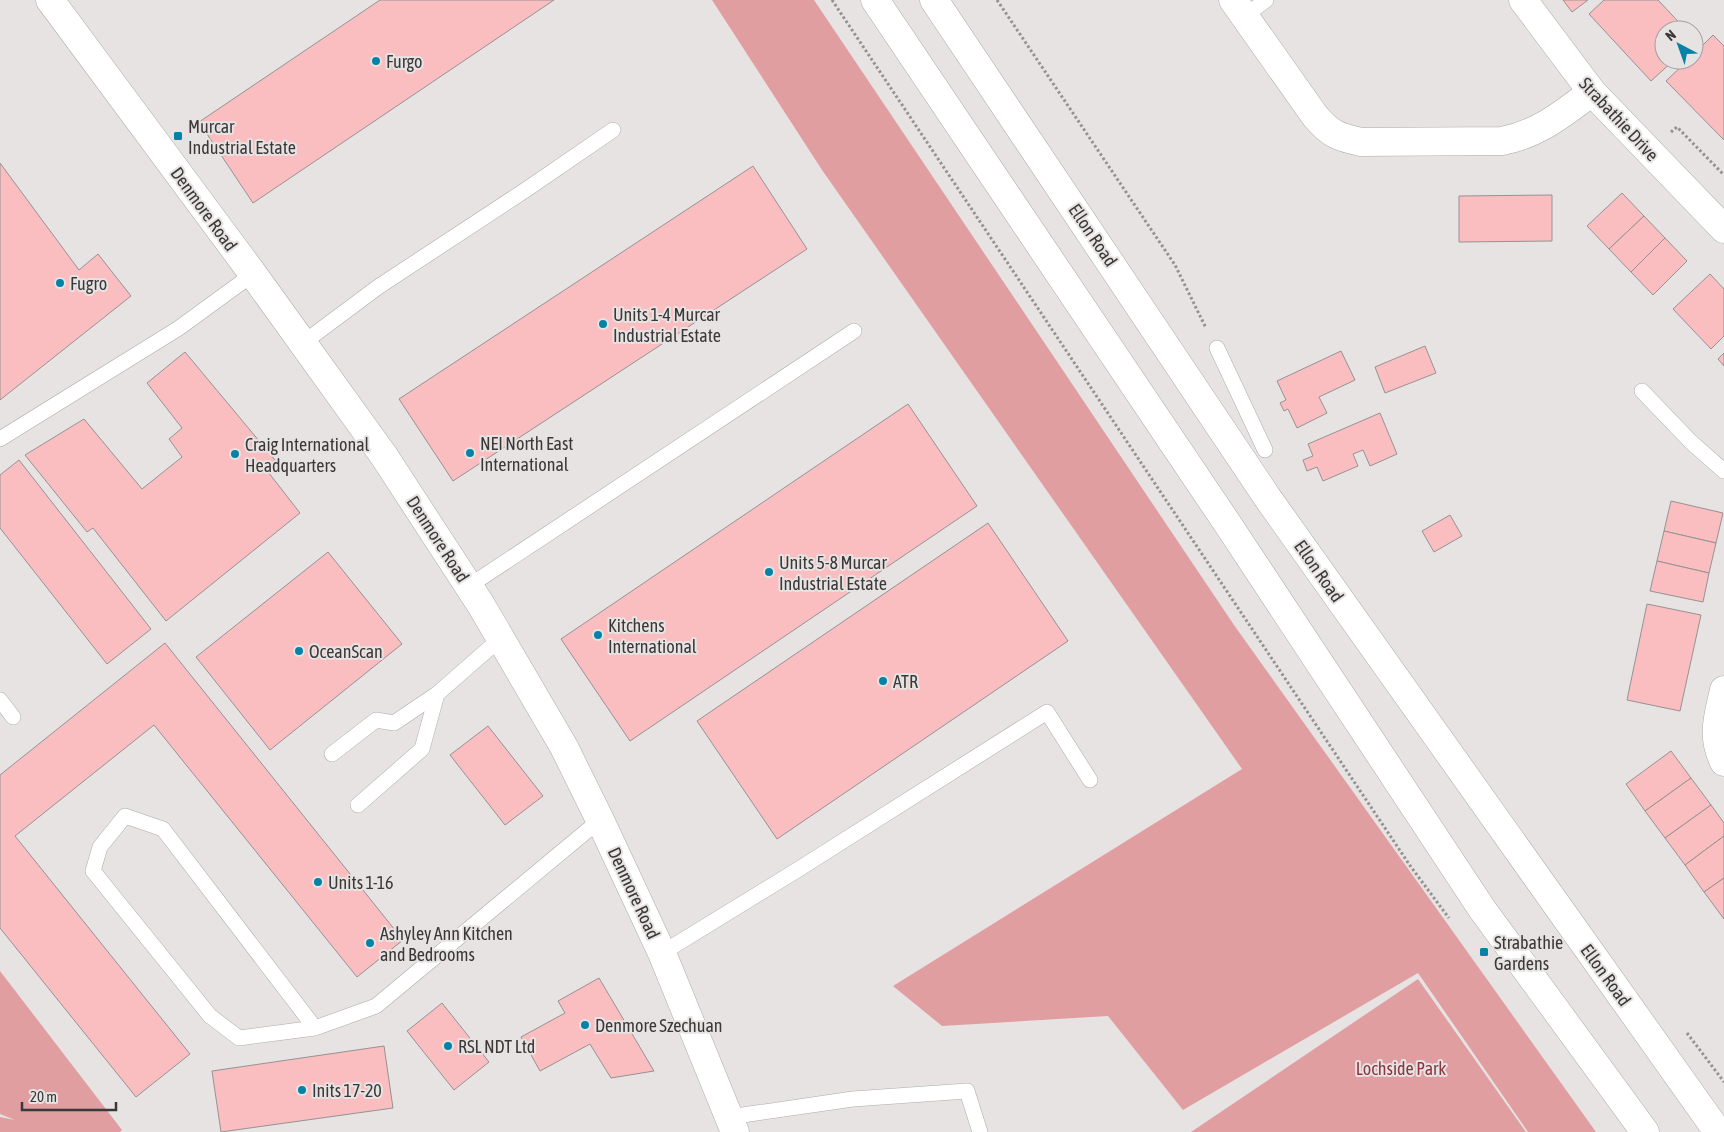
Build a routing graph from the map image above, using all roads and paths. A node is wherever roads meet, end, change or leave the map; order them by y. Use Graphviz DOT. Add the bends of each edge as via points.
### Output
graph roads {
  1 [pos="50,0"];
  2 [pos="832,0"];
  3 [pos="875,0"];
  4 [pos="934,0"];
  5 [pos="997,0"];
  6 [pos="1266,0"];
  7 [pos="1524,0"];
  8 [pos="1239,8"];
  9 [pos="1592,92"];
  10 [pos="613,130"];
  11 [pos="1724,228"];
  12 [pos="253,274"];
  13 [pos="854,330"];
  14 [pos="303,343"];
  15 [pos="1216,348"];
  16 [pos="1642,391"];
  17 [pos="0,439"];
  18 [pos="1265,450"];
  19 [pos="1724,471"];
  20 [pos="469,586"];
  21 [pos="501,638"];
  22 [pos="1724,690"];
  23 [pos="437,694"];
  24 [pos="0,700"];
  25 [pos="13,717"];
  26 [pos="332,754"];
  27 [pos="1724,762"];
  28 [pos="1090,780"];
  29 [pos="358,805"];
  30 [pos="600,820"];
  31 [pos="1451,920"];
  32 [pos="662,953"];
  33 [pos="315,1028"];
  34 [pos="732,1125"];
  35 [pos="980,1132"];
  36 [pos="1645,1132"];
  37 [pos="1718,1132"];
  1 -- 12 [label="main road, Denmore Road"];
  2 -- 31 [label="path" via="1406,859"];
  3 -- 36 [label="main road" via="1482,908"];
  4 -- 37 [label="main road, Ellon Road" via="1267,497"];
  5 -- 15 [label="path" via="1176,264"];
  6 -- 8 [label="lane"];
  7 -- 9 [label="main road, Strabathie Drive"];
  8 -- 9 [label="main road" via="1315,116 1339,137 1361,142 1502,141 1519,138 1544,126"];
  9 -- 11 [label="main road, Strabathie Drive"];
  10 -- 14 [label="lane" via="378,287"];
  12 -- 14 [label="main road, Denmore Road"];
  12 -- 17 [label="lane" via="179,328"];
  13 -- 20 [label="lane"];
  14 -- 20 [label="main road, Denmore Road" via="384,456"];
  15 -- 18 [label="lane"];
  16 -- 19 [label="lane"];
  20 -- 21 [label="main road, Denmore Road"];
  21 -- 23 [label="lane"];
  21 -- 30 [label="main road, Denmore Road" via="564,746"];
  22 -- 27 [label="main road" via="1716,728 1717,745"];
  23 -- 26 [label="lane" via="394,723 376,720"];
  23 -- 29 [label="lane" via="422,749"];
  24 -- 25 [label="lane"];
  28 -- 32 [label="lane" via="1047,712"];
  30 -- 32 [label="main road, Denmore Road"];
  30 -- 33 [label="lane" via="376,1006"];
  32 -- 34 [label="main road, Denmore Road"];
  33 -- 33 [label="lane" via="239,1038 210,1016 93,871 100,847 125,816 162,829"];
  34 -- 35 [label="lane" via="853,1099 967,1091"];
}
